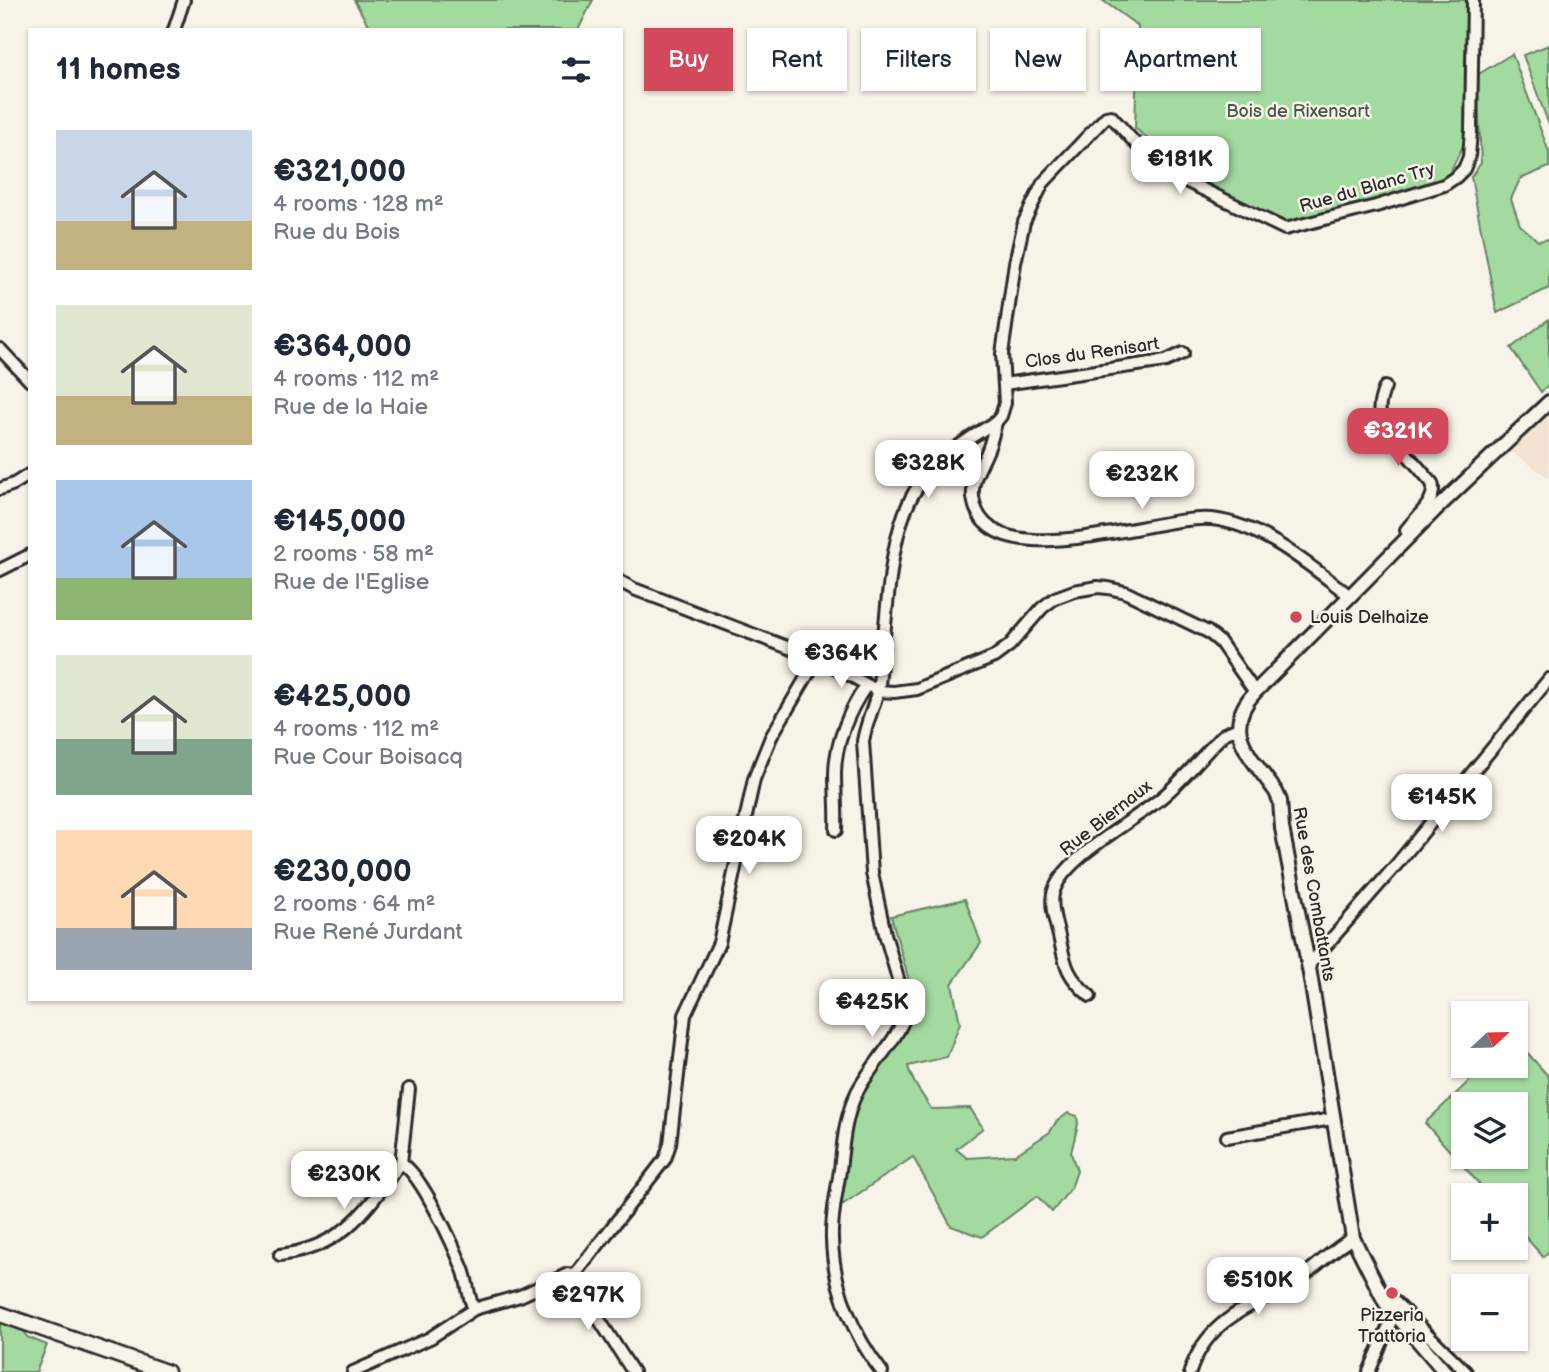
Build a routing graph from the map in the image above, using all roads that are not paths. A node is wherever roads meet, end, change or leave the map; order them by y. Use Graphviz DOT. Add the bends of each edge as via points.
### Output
graph roads {
  1 [pos="184,0"];
  2 [pos="1473,0"];
  3 [pos="175,28"];
  4 [pos="0,349"];
  5 [pos="1183,353"];
  6 [pos="28,379"];
  7 [pos="1004,384"];
  8 [pos="1384,387"];
  9 [pos="1549,402"];
  10 [pos="996,422"];
  11 [pos="28,475"];
  12 [pos="0,489"];
  13 [pos="1409,537"];
  14 [pos="28,556"];
  15 [pos="0,570"];
  16 [pos="623,583"];
  17 [pos="1350,596"];
  18 [pos="817,659"];
  19 [pos="1549,679"];
  20 [pos="866,686"];
  21 [pos="878,691"];
  22 [pos="1255,692"];
  23 [pos="1238,728"];
  24 [pos="836,830"];
  25 [pos="1308,966"];
  26 [pos="1090,996"];
  27 [pos="410,1089"];
  28 [pos="1332,1119"];
  29 [pos="1227,1137"];
  30 [pos="401,1163"];
  31 [pos="1353,1238"];
  32 [pos="280,1255"];
  33 [pos="574,1276"];
  34 [pos="1385,1302"];
  35 [pos="474,1309"];
  36 [pos="0,1314"];
  37 [pos="1394,1314"];
  38 [pos="166,1372"];
  39 [pos="354,1372"];
  40 [pos="633,1372"];
  41 [pos="882,1372"];
  42 [pos="1190,1372"];
  43 [pos="1368,1372"];
  44 [pos="1445,1372"];
  45 [pos="1466,1372"];
  1 -- 3 [label="street"];
  2 -- 7 [label="street, Rue du Blanc Try" via="1467,163 1452,181 1376,206 1285,229 1165,171 1118,120 1108,116 1049,175 1029,210 1003,342"];
  4 -- 6 [label="street"];
  5 -- 7 [label="street, Clos du Renisart" via="1166,361"];
  7 -- 10 [label="street" via="1004,403"];
  8 -- 13 [label="street" via="1379,402 1381,421 1434,489 1406,530"];
  9 -- 13 [label="street"];
  10 -- 17 [label="street" via="973,497 983,519 1002,536 1042,539 1115,533 1187,519 1228,521 1272,541"];
  10 -- 21 [label="street" via="928,474 906,509 897,535"];
  11 -- 12 [label="street"];
  13 -- 17 [label="street"];
  14 -- 15 [label="street"];
  16 -- 18 [label="street"];
  17 -- 22 [label="street"];
  18 -- 20 [label="street"];
  18 -- 33 [label="street" via="771,737 754,779 719,943 683,1023 665,1159"];
  19 -- 25 [label="street"];
  20 -- 21 [label="street"];
  20 -- 24 [label="street" via="837,748"];
  21 -- 22 [label="street" via="917,689 984,662 1010,645 1048,603 1065,593 1098,587 1125,592 1208,632"];
  21 -- 41 [label="street" via="863,741 870,852 884,934 907,1010 848,1112 831,1237 848,1314"];
  22 -- 23 [label="street" via="1244,705"];
  23 -- 25 [label="street, Rue des Combattants" via="1280,801"];
  23 -- 26 [label="street, Rue Biernaux" via="1224,734 1156,802 1071,864 1055,887 1052,900 1064,963"];
  25 -- 28 [label="street, Rue des Combattants"];
  27 -- 30 [label="street"];
  28 -- 29 [label="street"];
  28 -- 31 [label="street, Rue des Combattants"];
  30 -- 32 [label="street" via="368,1209 340,1234 306,1250"];
  30 -- 35 [label="street" via="415,1175 451,1243"];
  31 -- 34 [label="street, Rue des Combattants"];
  31 -- 42 [label="street" via="1298,1279 1230,1317 1200,1349"];
  33 -- 35 [label="street" via="568,1273 520,1296"];
  33 -- 40 [label="street"];
  34 -- 37 [label="street, Rue des Combattants"];
  34 -- 45 [label="street" via="1395,1302"];
  35 -- 39 [label="street" via="430,1338"];
  36 -- 38 [label="main road"];
  37 -- 43 [label="street"];
  37 -- 44 [label="street, Rue des Combattants"];
}
